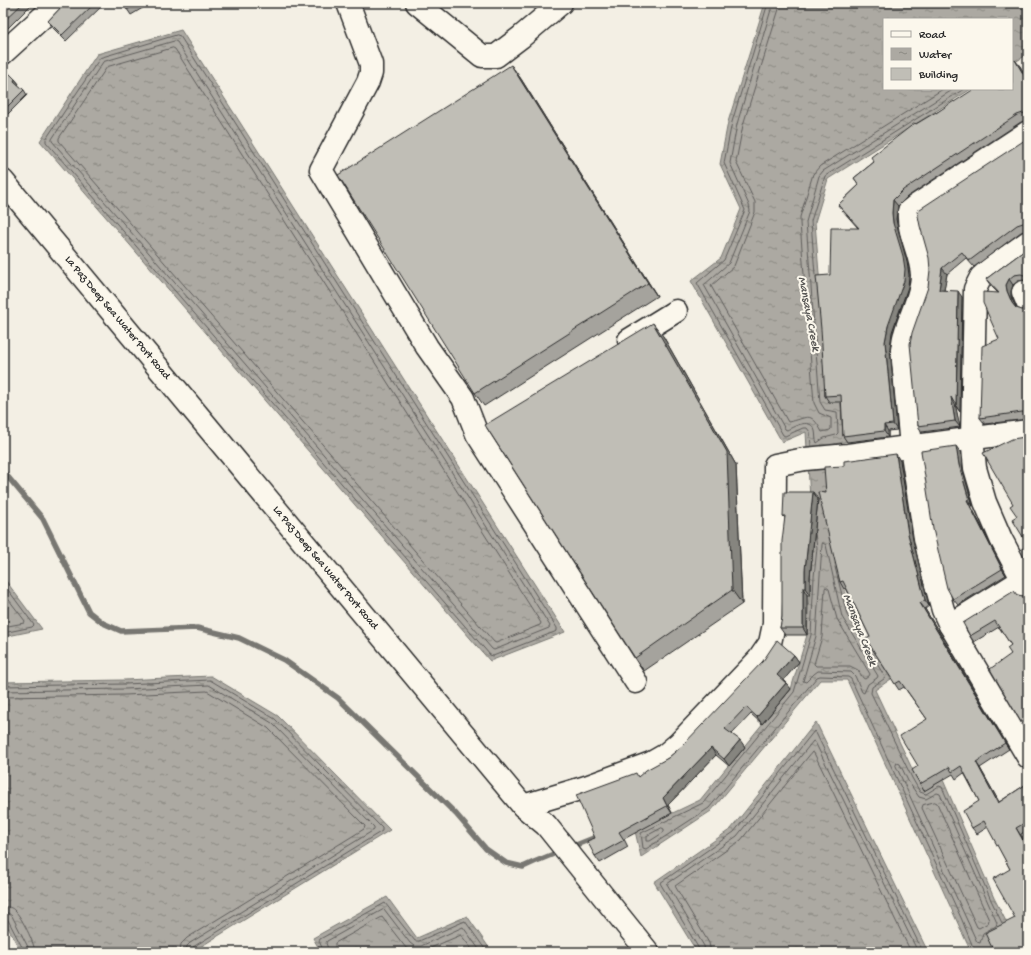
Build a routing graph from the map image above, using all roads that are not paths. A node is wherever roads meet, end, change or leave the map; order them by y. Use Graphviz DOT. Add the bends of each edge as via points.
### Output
graph roads {
  1 [pos="58,3"];
  2 [pos="348,3"];
  3 [pos="417,3"];
  4 [pos="561,3"];
  5 [pos="3,53"];
  6 [pos="1028,132"];
  7 [pos="3,181"];
  8 [pos="1028,242"];
  9 [pos="676,310"];
  10 [pos="610,352"];
  11 [pos="497,421"];
  12 [pos="1028,431"];
  13 [pos="477,434"];
  14 [pos="972,438"];
  15 [pos="911,447"];
  16 [pos="1025,585"];
  17 [pos="950,625"];
  18 [pos="636,682"];
  19 [pos="1028,757"];
  20 [pos="523,806"];
  21 [pos="648,952"];
  1 -- 5 [label="street"];
  2 -- 13 [label="street" via="372,64 371,73 321,170 427,347 463,398"];
  3 -- 4 [label="street" via="482,56 489,57 496,56"];
  6 -- 15 [label="street" via="908,211 922,275 902,350"];
  7 -- 20 [label="street, La Paz Deep Sea Water Port Road"];
  8 -- 14 [label="street" via="990,269 981,277 975,289"];
  9 -- 10 [label="street"];
  11 -- 13 [label="street"];
  12 -- 14 [label="street"];
  13 -- 18 [label="street"];
  14 -- 15 [label="street"];
  14 -- 16 [label="street" via="975,468 985,502"];
  15 -- 17 [label="street" via="924,538 941,602"];
  15 -- 20 [label="street" via="775,464 774,624 770,643 759,659 665,755 614,777"];
  16 -- 17 [label="street"];
  17 -- 19 [label="street"];
  20 -- 21 [label="street, La Paz Deep Sea Water Port Road" via="546,825"];
}
